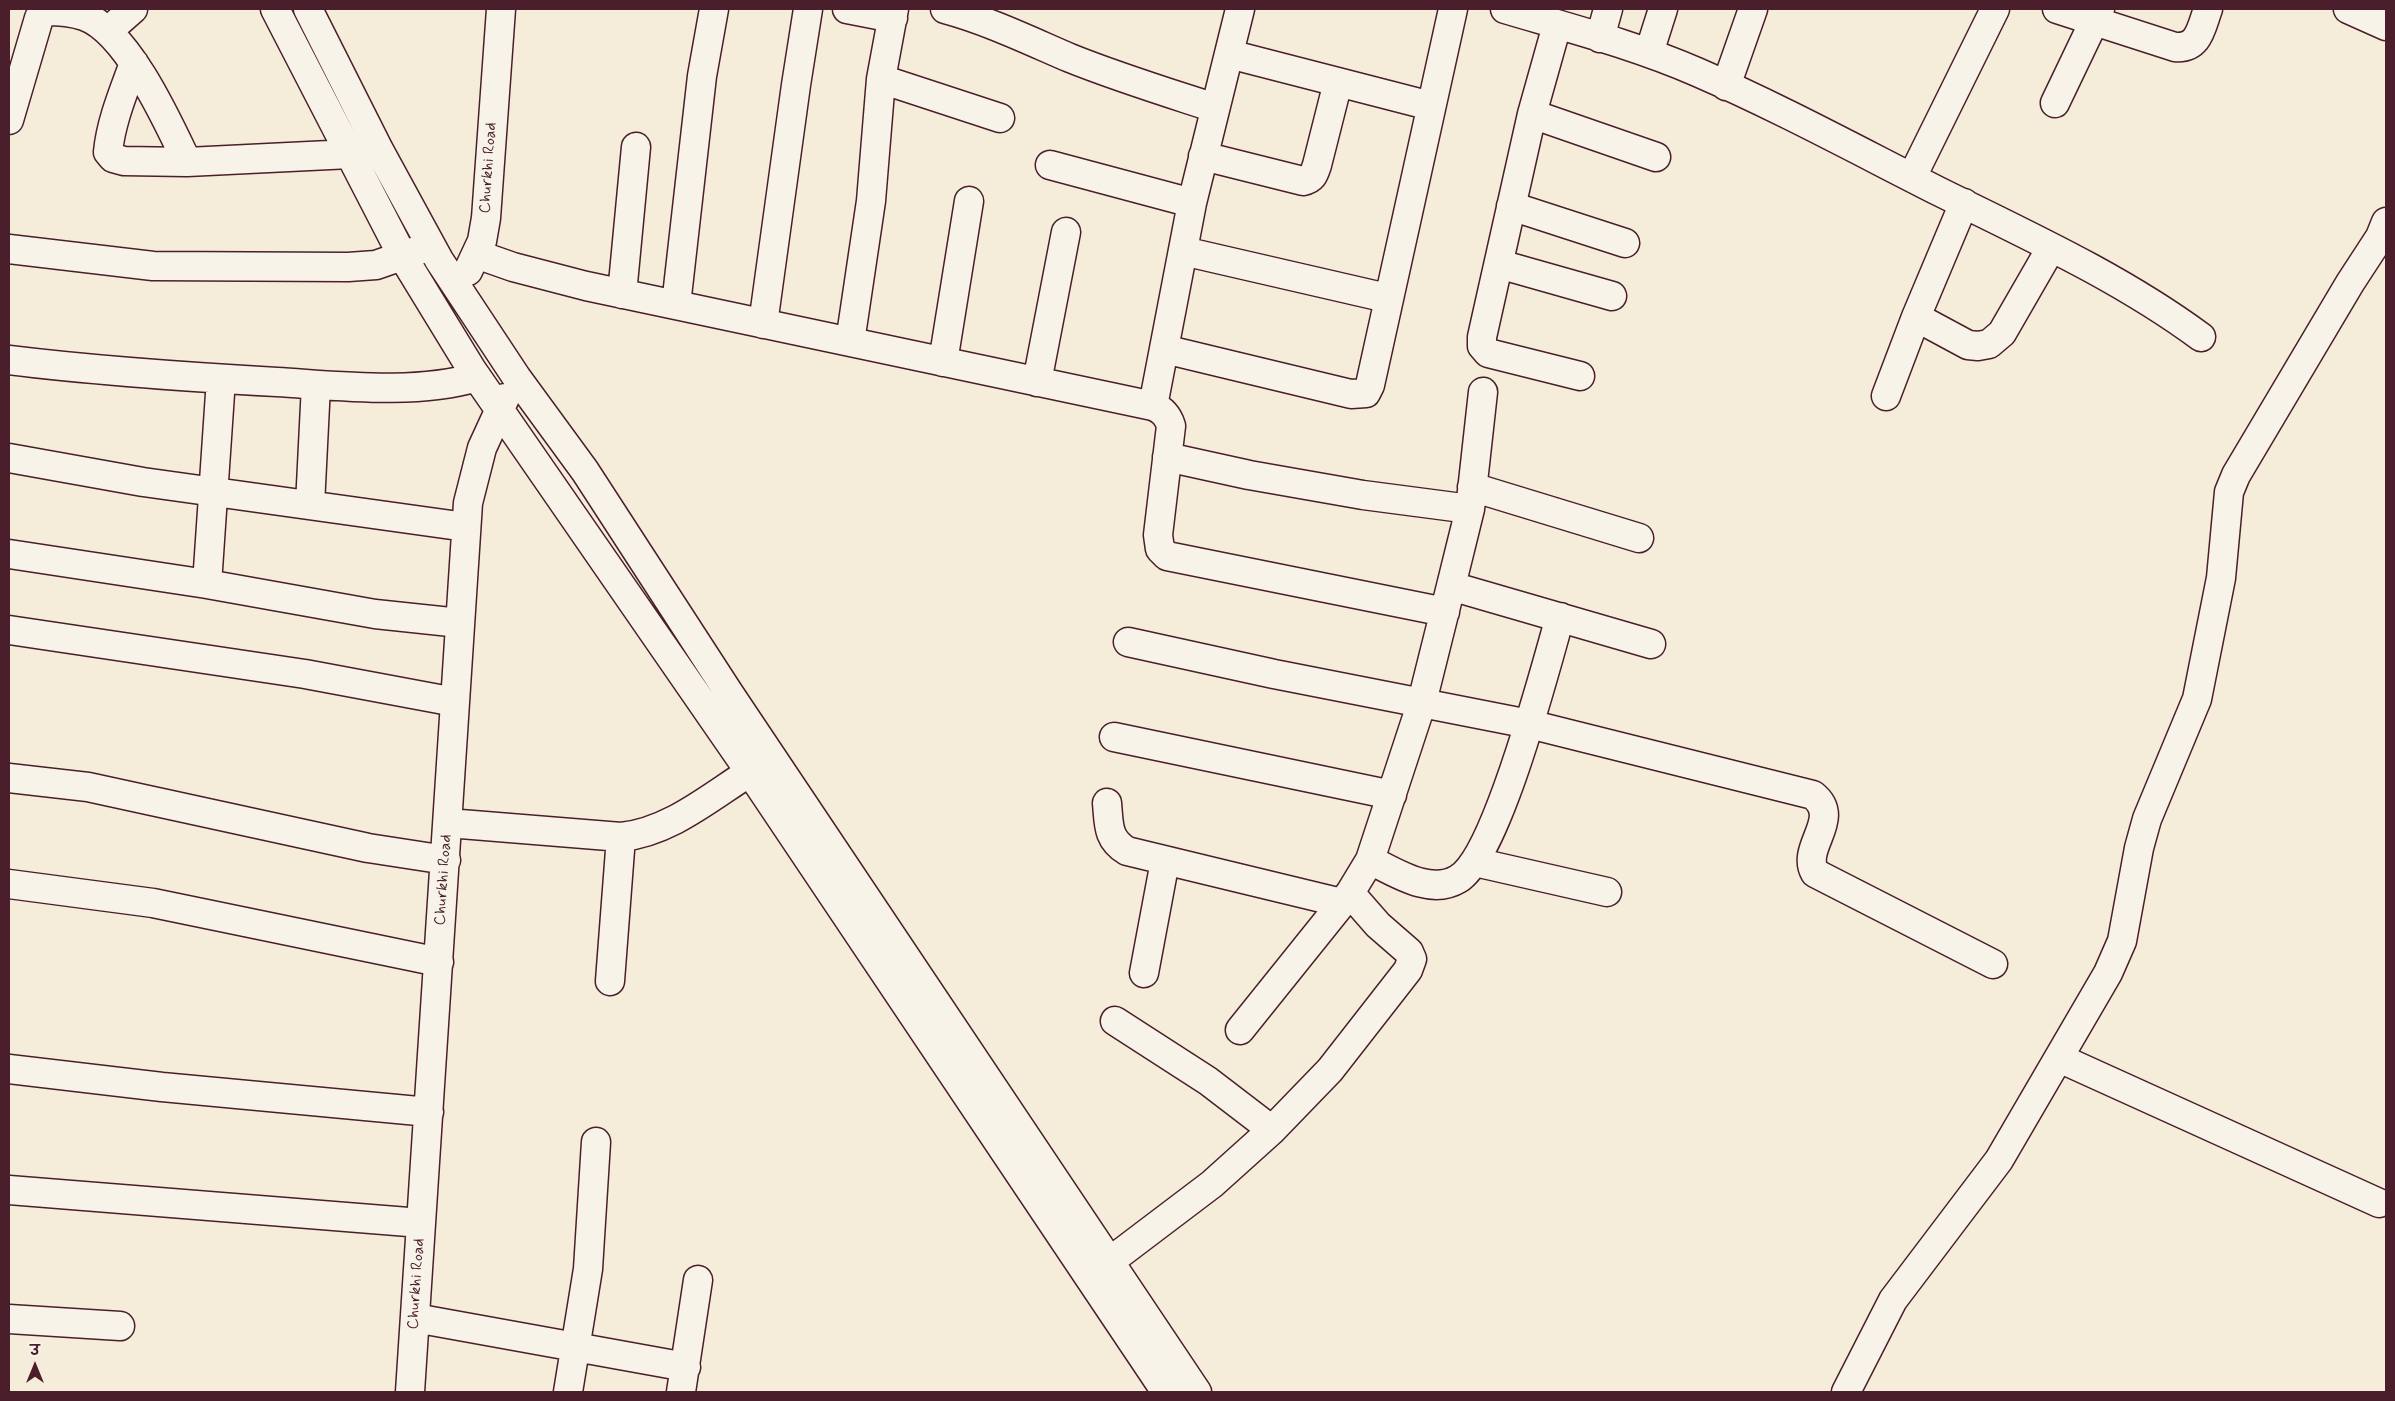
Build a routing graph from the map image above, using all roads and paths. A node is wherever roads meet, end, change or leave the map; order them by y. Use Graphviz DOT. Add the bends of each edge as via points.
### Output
graph roads {
  1 [pos="133,9"];
  2 [pos="275,9"];
  3 [pos="308,9"];
  4 [pos="501,9"];
  5 [pos="714,9"];
  6 [pos="808,9"];
  7 [pos="848,9"];
  8 [pos="945,9"];
  9 [pos="1240,9"];
  10 [pos="1453,9"];
  11 [pos="1507,9"];
  12 [pos="1608,9"];
  13 [pos="1663,9"];
  14 [pos="1753,9"];
  15 [pos="1994,9"];
  16 [pos="2057,9"];
  17 [pos="2208,9"];
  18 [pos="2348,9"];
  19 [pos="58,10"];
  20 [pos="894,13"];
  21 [pos="2097,14"];
  22 [pos="1557,24"];
  23 [pos="2386,26"];
  24 [pos="108,31"];
  25 [pos="1600,38"];
  26 [pos="18,52"];
  27 [pos="1649,53"];
  28 [pos="1229,54"];
  29 [pos="134,63"];
  30 [pos="881,79"];
  31 [pos="1338,82"];
  32 [pos="1726,86"];
  33 [pos="2056,103"];
  34 [pos="1431,106"];
  35 [pos="1215,108"];
  36 [pos="1532,114"];
  37 [pos="1000,118"];
  38 [pos="9,120"];
  39 [pos="636,147"];
  40 [pos="350,154"];
  41 [pos="1203,156"];
  42 [pos="1656,156"];
  43 [pos="187,162"];
  44 [pos="1050,165"];
  45 [pos="1912,177"];
  46 [pos="969,200"];
  47 [pos="1192,203"];
  48 [pos="1964,203"];
  49 [pos="1511,206"];
  50 [pos="1066,232"];
  51 [pos="2384,233"];
  52 [pos="1625,244"];
  53 [pos="431,245"];
  54 [pos="2051,248"];
  55 [pos="9,249"];
  56 [pos="1182,251"];
  57 [pos="476,254"];
  58 [pos="403,257"];
  59 [pos="1499,264"];
  60 [pos="458,289"];
  61 [pos="622,294"];
  62 [pos="1612,296"];
  63 [pos="1387,298"];
  64 [pos="676,305"];
  65 [pos="438,315"];
  66 [pos="1916,317"];
  67 [pos="763,324"];
  68 [pos="2201,337"];
  69 [pos="850,342"];
  70 [pos="1164,349"];
  71 [pos="9,360"];
  72 [pos="943,362"];
  73 [pos="1580,376"];
  74 [pos="477,377"];
  75 [pos="517,378"];
  76 [pos="220,379"];
  77 [pos="1037,382"];
  78 [pos="316,385"];
  79 [pos="1484,392"];
  80 [pos="1886,396"];
  81 [pos="1153,406"];
  82 [pos="498,409"];
  83 [pos="1167,456"];
  84 [pos="9,458"];
  85 [pos="214,491"];
  86 [pos="1471,498"];
  87 [pos="310,505"];
  88 [pos="466,527"];
  89 [pos="1639,538"];
  90 [pos="9,554"];
  91 [pos="207,584"];
  92 [pos="1448,599"];
  93 [pos="1560,617"];
  94 [pos="460,623"];
  95 [pos="9,630"];
  96 [pos="1128,642"];
  97 [pos="1652,644"];
  98 [pos="456,702"];
  99 [pos="1422,702"];
  100 [pos="1529,724"];
  101 [pos="1114,737"];
  102 [pos="750,772"];
  103 [pos="9,778"];
  104 [pos="1392,795"];
  105 [pos="1107,803"];
  106 [pos="448,823"];
  107 [pos="622,837"];
  108 [pos="446,860"];
  109 [pos="1370,860"];
  110 [pos="1165,861"];
  111 [pos="1475,862"];
  112 [pos="9,884"];
  113 [pos="1607,892"];
  114 [pos="1346,898"];
  115 [pos="439,962"];
  116 [pos="1993,964"];
  117 [pos="1144,973"];
  118 [pos="610,981"];
  119 [pos="1115,1021"];
  120 [pos="1240,1030"];
  121 [pos="2059,1058"];
  122 [pos="9,1069"];
  123 [pos="429,1112"];
  124 [pos="1272,1130"];
  125 [pos="596,1142"];
  126 [pos="9,1190"];
  127 [pos="2378,1202"];
  128 [pos="421,1223"];
  129 [pos="1109,1262"];
  130 [pos="698,1280"];
  131 [pos="415,1318"];
  132 [pos="9,1319"];
  133 [pos="120,1326"];
  134 [pos="576,1347"];
  135 [pos="683,1380"];
  136 [pos="410,1392"];
  137 [pos="568,1392"];
  138 [pos="1166,1392"];
  139 [pos="1197,1392"];
  140 [pos="1846,1392"];
  1 -- 24 [label="street"];
  2 -- 40 [label="street"];
  3 -- 53 [label="street"];
  4 -- 57 [label="street, Churkhi Road" via="486,218"];
  5 -- 64 [label="street" via="702,76"];
  6 -- 67 [label="street"];
  7 -- 20 [label="street"];
  8 -- 35 [label="street" via="1008,30 1128,80"];
  9 -- 28 [label="street"];
  10 -- 34 [label="street"];
  11 -- 22 [label="street"];
  12 -- 25 [label="street"];
  13 -- 27 [label="street"];
  14 -- 32 [label="street"];
  15 -- 45 [label="street"];
  16 -- 21 [label="street"];
  17 -- 21 [label="street" via="2200,33 2186,48 2175,47"];
  18 -- 23 [label="street"];
  19 -- 24 [label="street" via="85,16"];
  19 -- 26 [label="street" via="46,11 39,18"];
  20 -- 30 [label="street"];
  21 -- 33 [label="street"];
  22 -- 25 [label="street"];
  22 -- 36 [label="street"];
  24 -- 29 [label="street"];
  25 -- 27 [label="street"];
  26 -- 38 [label="street"];
  27 -- 32 [label="street"];
  28 -- 31 [label="street"];
  28 -- 35 [label="street"];
  29 -- 43 [label="street"];
  29 -- 43 [label="street" via="119,105 108,152 113,158 124,161"];
  30 -- 37 [label="street"];
  30 -- 69 [label="street" via="871,201"];
  31 -- 34 [label="street"];
  31 -- 41 [label="street" via="1317,165 1310,180 1303,181"];
  32 -- 45 [label="street"];
  34 -- 63 [label="street"];
  35 -- 41 [label="street"];
  36 -- 42 [label="street"];
  36 -- 49 [label="street"];
  39 -- 61 [label="street"];
  40 -- 43 [label="street"];
  40 -- 58 [label="street"];
  41 -- 47 [label="street"];
  44 -- 47 [label="street"];
  45 -- 48 [label="street"];
  46 -- 72 [label="street"];
  47 -- 56 [label="street"];
  48 -- 54 [label="street"];
  48 -- 66 [label="street"];
  49 -- 52 [label="street"];
  49 -- 59 [label="street"];
  50 -- 77 [label="street"];
  51 -- 121 [label="street" via="2350,283 2229,492 2222,578 2197,699 2147,819 2122,941 2108,973"];
  53 -- 58 [label="street"];
  53 -- 60 [label="street"];
  54 -- 66 [label="street" via="2002,333 1989,344 1968,345"];
  54 -- 68 [label="street" via="2122,286"];
  55 -- 58 [label="street" via="153,266 348,267 376,265"];
  56 -- 63 [label="street"];
  56 -- 70 [label="street"];
  57 -- 60 [label="street, Churkhi Road"];
  57 -- 61 [label="street" via="513,267"];
  58 -- 65 [label="street"];
  59 -- 62 [label="street"];
  59 -- 73 [label="street" via="1482,346 1488,353"];
  60 -- 65 [label="street, Churkhi Road"];
  60 -- 75 [label="street"];
  61 -- 64 [label="street"];
  63 -- 70 [label="street" via="1366,393 1262,374"];
  64 -- 67 [label="street"];
  65 -- 74 [label="street"];
  66 -- 80 [label="street"];
  67 -- 69 [label="street"];
  69 -- 72 [label="street"];
  70 -- 81 [label="street"];
  71 -- 76 [label="street"];
  72 -- 77 [label="street"];
  74 -- 78 [label="street" via="426,388"];
  74 -- 82 [label="street"];
  75 -- 82 [label="street, Churkhi Road"];
  75 -- 129 [label="street" via="585,471 729,694"];
  76 -- 78 [label="street"];
  76 -- 85 [label="street"];
  77 -- 81 [label="street"];
  78 -- 87 [label="street"];
  79 -- 86 [label="street"];
  81 -- 83 [label="street" via="1168,417 1171,426"];
  82 -- 88 [label="street, Churkhi Road" via="474,473"];
  82 -- 102 [label="street"];
  83 -- 86 [label="street" via="1353,494"];
  83 -- 92 [label="street" via="1158,535 1160,549 1167,556"];
  84 -- 85 [label="street"];
  85 -- 87 [label="street"];
  85 -- 91 [label="street"];
  86 -- 89 [label="street"];
  86 -- 92 [label="street"];
  87 -- 88 [label="street"];
  88 -- 94 [label="street, Churkhi Road"];
  90 -- 91 [label="street"];
  91 -- 94 [label="street" via="375,614"];
  92 -- 93 [label="street"];
  92 -- 99 [label="street"];
  93 -- 97 [label="street"];
  93 -- 100 [label="street"];
  94 -- 98 [label="street, Churkhi Road"];
  95 -- 98 [label="street" via="305,674"];
  96 -- 99 [label="street"];
  98 -- 106 [label="street, Churkhi Road"];
  99 -- 100 [label="street"];
  99 -- 104 [label="street"];
  100 -- 111 [label="street" via="1491,831"];
  100 -- 116 [label="street" via="1813,795 1825,812 1812,857 1814,873"];
  101 -- 104 [label="street"];
  102 -- 107 [label="street" via="663,827 641,835"];
  102 -- 138 [label="street"];
  103 -- 108 [label="street" via="88,787 368,848"];
  104 -- 109 [label="street"];
  105 -- 110 [label="street" via="1111,834 1117,845 1127,851"];
  106 -- 107 [label="street"];
  106 -- 108 [label="street, Churkhi Road"];
  107 -- 118 [label="street"];
  108 -- 115 [label="street, Churkhi Road"];
  109 -- 111 [label="street" via="1408,879 1441,885 1459,879"];
  109 -- 114 [label="street"];
  110 -- 114 [label="street"];
  110 -- 117 [label="street"];
  111 -- 113 [label="street"];
  112 -- 115 [label="street" via="153,903"];
  114 -- 120 [label="street"];
  114 -- 124 [label="street" via="1412,959 1408,970 1330,1070"];
  115 -- 123 [label="street, Churkhi Road"];
  119 -- 124 [label="street" via="1208,1082"];
  121 -- 127 [label="street"];
  121 -- 140 [label="street" via="2000,1160 1893,1300"];
  122 -- 123 [label="street"];
  123 -- 128 [label="street, Churkhi Road"];
  124 -- 129 [label="street" via="1212,1184"];
  125 -- 134 [label="street" via="588,1268"];
  126 -- 128 [label="street"];
  128 -- 131 [label="street, Churkhi Road"];
  129 -- 139 [label="street"];
  130 -- 135 [label="street"];
  131 -- 134 [label="street"];
  131 -- 136 [label="street, Churkhi Road"];
  132 -- 133 [label="street"];
  134 -- 135 [label="street"];
  134 -- 137 [label="street"];
}
